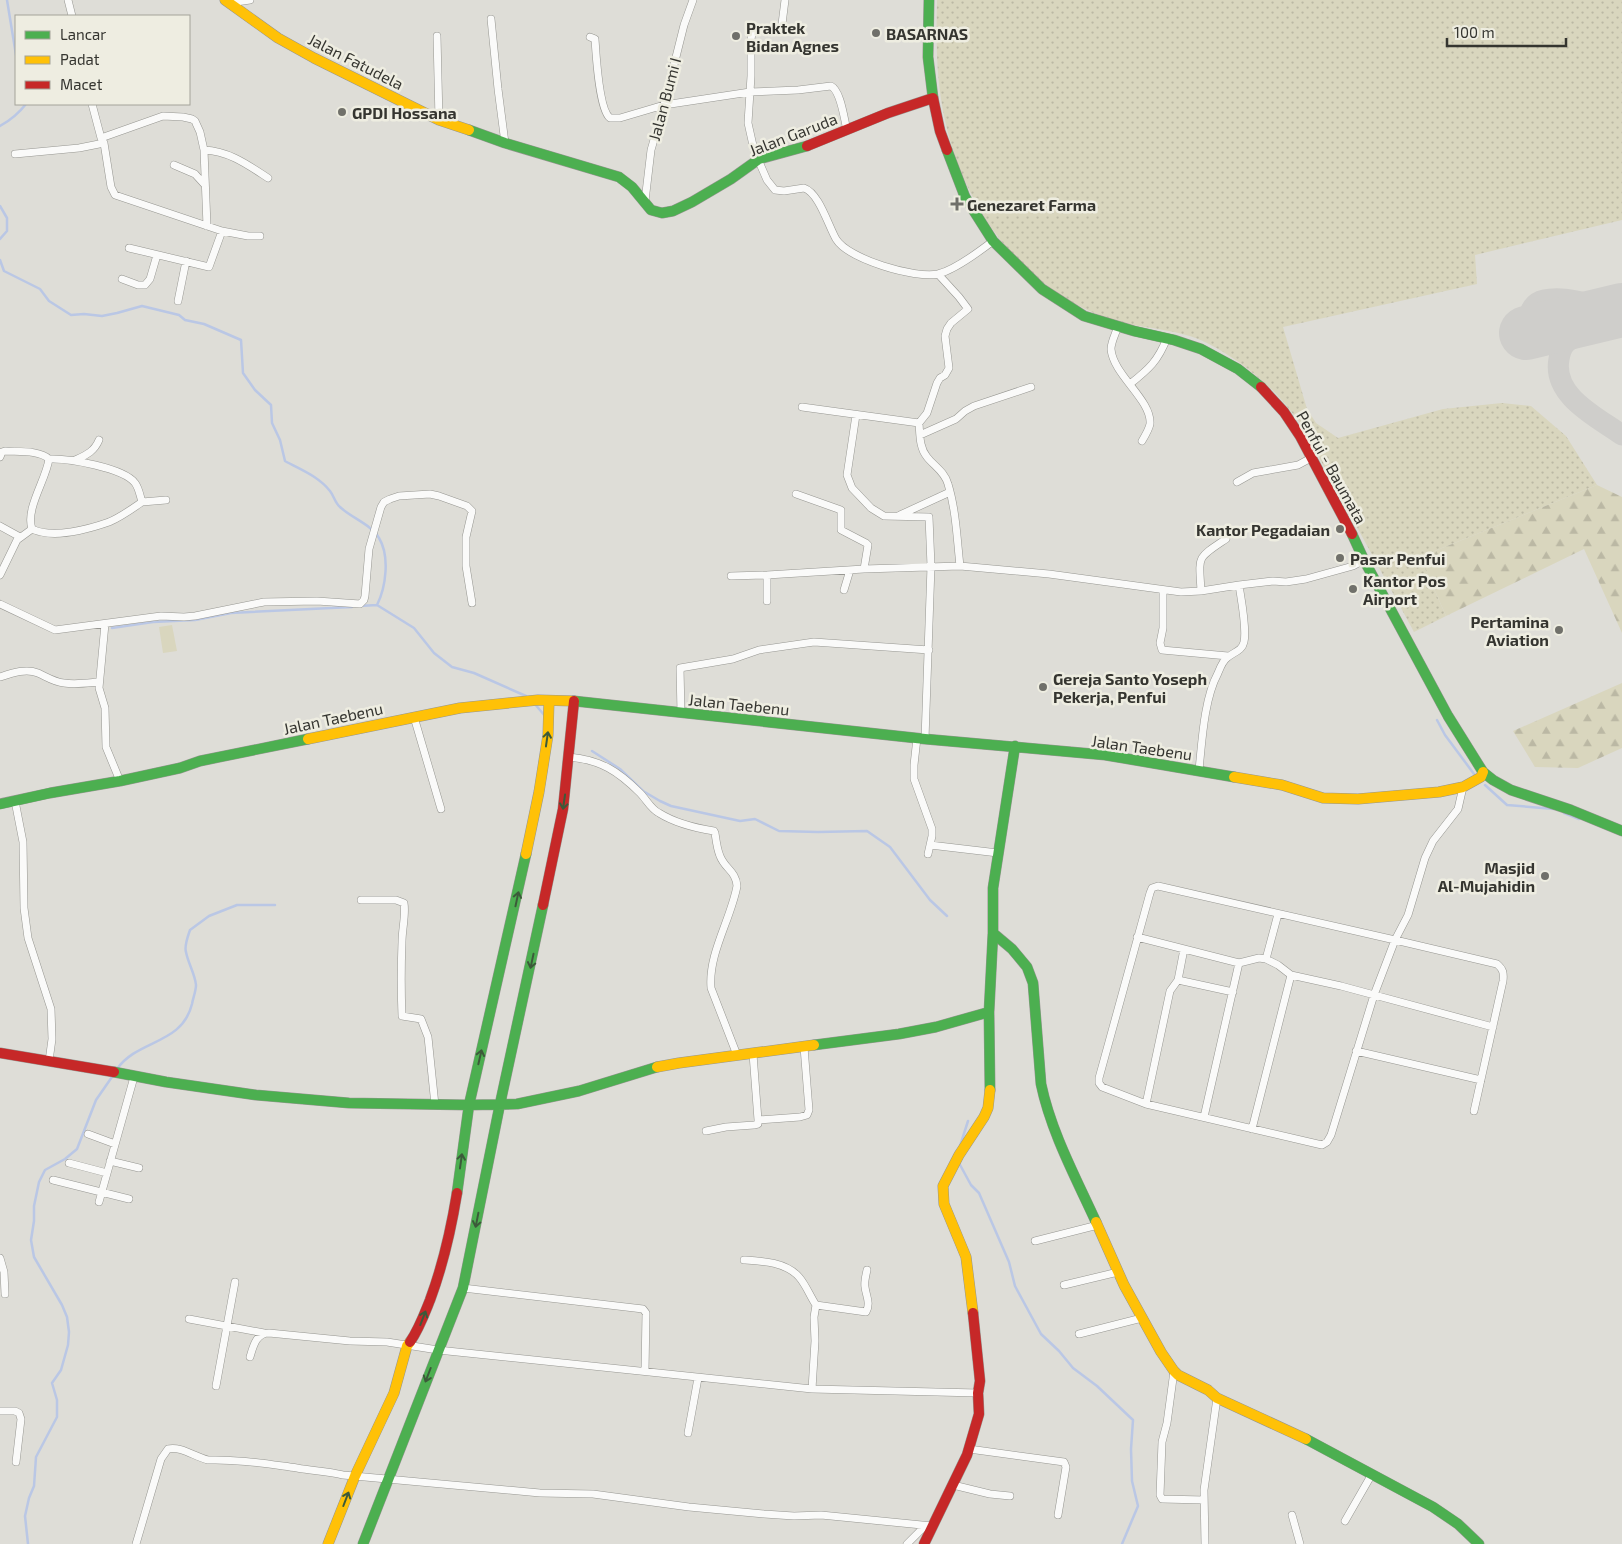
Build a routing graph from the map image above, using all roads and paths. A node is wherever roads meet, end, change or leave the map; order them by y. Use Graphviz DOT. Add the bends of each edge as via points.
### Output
graph roads {
  1 [pos="68,0"];
  2 [pos="250,0"];
  3 [pos="692,0"];
  4 [pos="785,0"];
  5 [pos="929,0"];
  6 [pos="227,2"];
  7 [pos="72,15"];
  8 [pos="491,19"];
  9 [pos="437,36"];
  10 [pos="590,37"];
  11 [pos="750,92"];
  12 [pos="933,98"];
  13 [pos="664,104"];
  14 [pos="92,105"];
  15 [pos="439,120"];
  16 [pos="847,130"];
  17 [pos="102,140"];
  18 [pos="506,142"];
  19 [pos="204,150"];
  20 [pos="16,154"];
  21 [pos="759,159"];
  22 [pos="174,166"];
  23 [pos="268,178"];
  24 [pos="206,185"];
  25 [pos="645,201"];
  26 [pos="207,226"];
  27 [pos="222,231"];
  28 [pos="260,236"];
  29 [pos="993,241"];
  30 [pos="129,248"];
  31 [pos="157,255"];
  32 [pos="186,261"];
  33 [pos="938,274"];
  34 [pos="122,279"];
  35 [pos="178,301"];
  36 [pos="1118,326"];
  37 [pos="1167,338"];
  38 [pos="1130,384"];
  39 [pos="1031,387"];
  40 [pos="802,407"];
  41 [pos="856,415"];
  42 [pos="920,422"];
  43 [pos="920,435"];
  44 [pos="99,440"];
  45 [pos="1142,441"];
  46 [pos="2,450"];
  47 [pos="0,457"];
  48 [pos="50,458"];
  49 [pos="1311,458"];
  50 [pos="75,460"];
  51 [pos="1237,482"];
  52 [pos="950,492"];
  53 [pos="796,494"];
  54 [pos="166,500"];
  55 [pos="142,502"];
  56 [pos="897,516"];
  57 [pos="0,526"];
  58 [pos="32,529"];
  59 [pos="20,537"];
  60 [pos="1226,539"];
  61 [pos="1364,560"];
  62 [pos="931,566"];
  63 [pos="960,566"];
  64 [pos="864,569"];
  65 [pos="850,570"];
  66 [pos="0,575"];
  67 [pos="767,575"];
  68 [pos="731,576"];
  69 [pos="1239,585"];
  70 [pos="844,590"];
  71 [pos="1163,590"];
  72 [pos="1201,591"];
  73 [pos="767,601"];
  74 [pos="0,604"];
  75 [pos="472,604"];
  76 [pos="105,624"];
  77 [pos="929,650"];
  78 [pos="1228,656"];
  79 [pos="0,677"];
  80 [pos="99,682"];
  81 [pos="549,701"];
  82 [pos="574,702"];
  83 [pos="681,713"];
  84 [pos="414,717"];
  85 [pos="921,739"];
  86 [pos="1015,746"];
  87 [pos="569,758"];
  88 [pos="1199,770"];
  89 [pos="1480,776"];
  90 [pos="120,782"];
  91 [pos="1463,787"];
  92 [pos="15,801"];
  93 [pos="0,804"];
  94 [pos="441,809"];
  95 [pos="1622,831"];
  96 [pos="930,845"];
  97 [pos="998,853"];
  98 [pos="928,854"];
  99 [pos="361,900"];
  100 [pos="1278,914"];
  101 [pos="993,933"];
  102 [pos="1137,937"];
  103 [pos="1394,940"];
  104 [pos="1184,949"];
  105 [pos="1266,959"];
  106 [pos="1239,963"];
  107 [pos="1291,975"];
  108 [pos="1178,980"];
  109 [pos="1233,992"];
  110 [pos="1374,995"];
  111 [pos="989,1012"];
  112 [pos="1493,1027"];
  113 [pos="804,1047"];
  114 [pos="1356,1051"];
  115 [pos="0,1053"];
  116 [pos="753,1054"];
  117 [pos="737,1055"];
  118 [pos="50,1061"];
  119 [pos="130,1076"];
  120 [pos="1481,1080"];
  121 [pos="500,1104"];
  122 [pos="1146,1104"];
  123 [pos="435,1105"];
  124 [pos="469,1105"];
  125 [pos="1474,1111"];
  126 [pos="1204,1117"];
  127 [pos="758,1120"];
  128 [pos="1252,1128"];
  129 [pos="706,1131"];
  130 [pos="88,1134"];
  131 [pos="115,1144"];
  132 [pos="110,1161"];
  133 [pos="69,1163"];
  134 [pos="139,1168"];
  135 [pos="107,1173"];
  136 [pos="53,1180"];
  137 [pos="101,1193"];
  138 [pos="129,1199"];
  139 [pos="99,1202"];
  140 [pos="1098,1225"];
  141 [pos="1035,1242"];
  142 [pos="0,1258"];
  143 [pos="744,1260"];
  144 [pos="867,1270"];
  145 [pos="1118,1272"];
  146 [pos="235,1282"];
  147 [pos="1064,1285"];
  148 [pos="463,1288"];
  149 [pos="5,1294"];
  150 [pos="816,1304"];
  151 [pos="1142,1318"];
  152 [pos="189,1319"];
  153 [pos="227,1326"];
  154 [pos="264,1333"];
  155 [pos="1079,1334"];
  156 [pos="407,1346"];
  157 [pos="438,1350"];
  158 [pos="250,1357"];
  159 [pos="645,1371"];
  160 [pos="1174,1371"];
  161 [pos="698,1378"];
  162 [pos="216,1386"];
  163 [pos="812,1389"];
  164 [pos="978,1393"];
  165 [pos="1217,1398"];
  166 [pos="0,1411"];
  167 [pos="688,1433"];
  168 [pos="969,1449"];
  169 [pos="16,1462"];
  170 [pos="1372,1474"];
  171 [pos="355,1476"];
  172 [pos="389,1479"];
  173 [pos="953,1485"];
  174 [pos="1010,1496"];
  175 [pos="1204,1500"];
  176 [pos="1058,1515"];
  177 [pos="1292,1515"];
  178 [pos="1345,1520"];
  179 [pos="929,1526"];
  180 [pos="136,1544"];
  181 [pos="328,1544"];
  182 [pos="363,1544"];
  183 [pos="907,1544"];
  184 [pos="924,1544"];
  185 [pos="1205,1544"];
  186 [pos="1300,1544"];
  187 [pos="1479,1544"];
  1 -- 7 [label="street"];
  2 -- 6 [label="street"];
  3 -- 13 [label="street, Jalan Bumi I"];
  4 -- 11 [label="street" via="780,28 752,34"];
  5 -- 12 [label="main road, Penfui - Baumata" via="928,57"];
  6 -- 15 [label="main road, Jalan Fatudela" via="278,38"];
  8 -- 18 [label="street"];
  9 -- 15 [label="street"];
  10 -- 13 [label="street" via="595,38 607,116 620,118"];
  11 -- 13 [label="street"];
  11 -- 16 [label="street" via="833,86 838,93"];
  11 -- 21 [label="street" via="748,123"];
  12 -- 16 [label="main road, Jalan Garuda"];
  12 -- 29 [label="main road, Penfui - Baumata" via="940,131 956,176 965,197"];
  13 -- 25 [label="street, Jalan Bumi I" via="651,150"];
  14 -- 17 [label="street"];
  15 -- 18 [label="main road, Jalan Fatudela"];
  16 -- 21 [label="main road, Jalan Garuda" via="801,148"];
  17 -- 19 [label="street" via="156,118 183,117 198,125"];
  17 -- 20 [label="street" via="79,148"];
  17 -- 26 [label="street" via="113,193"];
  18 -- 25 [label="main road, Jalan Fatudela" via="619,177"];
  19 -- 23 [label="street" via="217,150"];
  19 -- 24 [label="street"];
  21 -- 25 [label="main road, Jalan Garuda" via="723,184 673,211 651,210"];
  21 -- 33 [label="street" via="767,180 775,190 784,192 804,188 811,192 837,241 849,251 881,266"];
  22 -- 24 [label="street" via="195,174"];
  24 -- 26 [label="street"];
  26 -- 27 [label="street"];
  27 -- 28 [label="street"];
  27 -- 32 [label="street" via="210,267"];
  29 -- 33 [label="street"];
  29 -- 36 [label="main road, Penfui - Baumata" via="1042,289 1062,303 1084,316"];
  30 -- 31 [label="street"];
  31 -- 32 [label="street"];
  31 -- 34 [label="street" via="145,285"];
  32 -- 35 [label="street"];
  33 -- 42 [label="street" via="968,309 946,329 948,372 937,383 927,413"];
  36 -- 37 [label="main road, Penfui - Baumata"];
  36 -- 38 [label="street" via="1111,347 1120,371"];
  37 -- 38 [label="street" via="1150,368"];
  37 -- 49 [label="main road, Penfui - Baumata" via="1201,349 1238,369 1262,388 1284,412"];
  38 -- 45 [label="street" via="1148,414 1150,424"];
  39 -- 43 [label="street" via="974,406 956,419"];
  40 -- 41 [label="street"];
  41 -- 42 [label="street"];
  41 -- 56 [label="street" via="847,475 849,482 877,513"];
  42 -- 43 [label="street"];
  43 -- 52 [label="street" via="926,457 945,476"];
  44 -- 50 [label="street" via="91,452"];
  46 -- 47 [label="street"];
  46 -- 48 [label="street" via="36,453"];
  48 -- 50 [label="street"];
  48 -- 58 [label="street" via="32,511"];
  49 -- 51 [label="street" via="1298,465 1253,473"];
  49 -- 61 [label="main road, Penfui - Baumata"];
  50 -- 55 [label="street" via="125,476 135,483"];
  52 -- 56 [label="street"];
  52 -- 63 [label="street"];
  53 -- 64 [label="street" via="841,510 841,530 868,545"];
  54 -- 55 [label="street"];
  55 -- 58 [label="street" via="110,521 74,531 55,533"];
  56 -- 62 [label="street" via="929,517"];
  57 -- 59 [label="street"];
  58 -- 59 [label="street"];
  59 -- 66 [label="street"];
  60 -- 72 [label="street" via="1201,558"];
  61 -- 69 [label="street" via="1306,579"];
  61 -- 89 [label="main road, Penfui - Baumata" via="1448,716 1472,752"];
  62 -- 63 [label="street"];
  62 -- 64 [label="street"];
  62 -- 77 [label="street"];
  63 -- 71 [label="street"];
  64 -- 65 [label="street"];
  65 -- 67 [label="street"];
  65 -- 70 [label="street"];
  67 -- 68 [label="street"];
  67 -- 73 [label="street"];
  69 -- 72 [label="street"];
  69 -- 78 [label="street" via="1244,642 1241,648"];
  71 -- 72 [label="street"];
  71 -- 78 [label="street" via="1162,650"];
  74 -- 76 [label="street" via="55,630"];
  75 -- 76 [label="street" via="466,566 471,508 430,494 399,496 382,504 369,549 362,603 284,600 184,617 161,616"];
  76 -- 80 [label="street"];
  77 -- 83 [label="street" via="814,642 759,650 734,659 680,668"];
  77 -- 85 [label="street"];
  78 -- 88 [label="street" via="1216,675 1208,701"];
  79 -- 80 [label="street" via="26,671 62,683"];
  80 -- 90 [label="street" via="105,708 106,747"];
  81 -- 82 [label="main road, Jalan Taebenu"];
  81 -- 84 [label="main road, Jalan Taebenu" via="460,708"];
  124 -- 81 [label="main road, one-way" via="537,801 548,735"];
  82 -- 83 [label="main road, Jalan Taebenu"];
  82 -- 87 [label="main road"];
  83 -- 85 [label="main road, Jalan Taebenu"];
  84 -- 90 [label="main road, Jalan Taebenu" via="200,761"];
  84 -- 94 [label="street"];
  85 -- 86 [label="main road, Jalan Taebenu"];
  85 -- 96 [label="street" via="914,778 930,822"];
  86 -- 88 [label="main road, Jalan Taebenu" via="1105,755"];
  86 -- 97 [label="main road"];
  87 -- 117 [label="street" via="587,759 614,771 658,813 715,833 720,857 734,874 737,886 712,969 711,988"];
  87 -- 121 [label="main road, one-way" via="562,818"];
  88 -- 91 [label="main road, Jalan Taebenu" via="1282,785 1323,798 1408,796"];
  89 -- 91 [label="main road, Jalan Taebenu"];
  89 -- 95 [label="main road, Penfui - Baumata"];
  90 -- 92 [label="main road, Jalan Taebenu"];
  91 -- 103 [label="street" via="1458,809 1433,841 1425,858 1408,915"];
  92 -- 93 [label="main road, Jalan Taebenu"];
  92 -- 118 [label="street" via="23,842 28,938 51,1009"];
  96 -- 97 [label="street"];
  96 -- 98 [label="street"];
  97 -- 101 [label="main road" via="992,888"];
  99 -- 123 [label="street" via="404,903 402,1016 421,1019 426,1031"];
  100 -- 102 [label="street" via="1158,886 1152,888"];
  100 -- 103 [label="street"];
  100 -- 105 [label="street"];
  101 -- 111 [label="main road"];
  101 -- 140 [label="main road" via="1012,948 1027,967 1033,982 1044,1098"];
  102 -- 104 [label="street"];
  102 -- 122 [label="street" via="1099,1083"];
  103 -- 110 [label="street"];
  103 -- 112 [label="street" via="1497,964 1504,974"];
  104 -- 106 [label="street"];
  104 -- 108 [label="street"];
  105 -- 106 [label="street"];
  105 -- 107 [label="street"];
  106 -- 109 [label="street"];
  107 -- 110 [label="street"];
  107 -- 128 [label="street"];
  108 -- 109 [label="street"];
  108 -- 122 [label="street" via="1170,991"];
  109 -- 126 [label="street"];
  110 -- 112 [label="street"];
  110 -- 114 [label="street"];
  111 -- 113 [label="main road" via="917,1030"];
  111 -- 164 [label="main road" via="988,1108 943,1186 944,1204 966,1256 977,1345"];
  112 -- 120 [label="street"];
  113 -- 116 [label="main road"];
  113 -- 127 [label="street" via="807,1114"];
  114 -- 120 [label="street"];
  114 -- 128 [label="street" via="1327,1142 1322,1145"];
  115 -- 118 [label="main road"];
  116 -- 117 [label="main road"];
  116 -- 127 [label="street"];
  117 -- 121 [label="main road" via="649,1069 579,1091 517,1104"];
  118 -- 119 [label="main road"];
  119 -- 123 [label="main road" via="256,1095"];
  119 -- 131 [label="street"];
  120 -- 125 [label="street"];
  121 -- 124 [label="main road"];
  121 -- 148 [label="main road, one-way"];
  122 -- 126 [label="street"];
  123 -- 124 [label="main road"];
  156 -- 124 [label="main road, one-way" via="419,1329 446,1254"];
  126 -- 128 [label="street"];
  127 -- 129 [label="street" via="754,1125"];
  130 -- 131 [label="street"];
  131 -- 132 [label="street"];
  132 -- 134 [label="street"];
  132 -- 135 [label="street"];
  133 -- 135 [label="street"];
  135 -- 137 [label="street"];
  136 -- 137 [label="street"];
  137 -- 138 [label="street"];
  137 -- 139 [label="street"];
  140 -- 141 [label="street"];
  140 -- 145 [label="main road"];
  142 -- 149 [label="street"];
  143 -- 150 [label="street" via="784,1266 793,1271"];
  144 -- 150 [label="street" via="866,1312"];
  145 -- 147 [label="street"];
  145 -- 151 [label="main road"];
  146 -- 153 [label="street"];
  148 -- 157 [label="main road"];
  148 -- 159 [label="street" via="643,1309 647,1322"];
  150 -- 163 [label="street"];
  151 -- 155 [label="street"];
  151 -- 160 [label="main road"];
  152 -- 153 [label="street"];
  153 -- 154 [label="street"];
  153 -- 162 [label="street"];
  154 -- 156 [label="street"];
  154 -- 158 [label="street" via="255,1342"];
  156 -- 157 [label="street"];
  156 -- 171 [label="main road" via="394,1393"];
  157 -- 159 [label="street"];
  157 -- 172 [label="main road, one-way"];
  159 -- 161 [label="street"];
  160 -- 165 [label="main road"];
  160 -- 175 [label="street" via="1162,1442 1160,1496 1162,1499"];
  161 -- 163 [label="street"];
  161 -- 167 [label="street"];
  163 -- 164 [label="street"];
  164 -- 168 [label="main road" via="979,1414"];
  165 -- 170 [label="main road" via="1289,1430"];
  165 -- 175 [label="street"];
  166 -- 169 [label="street" via="15,1411 21,1419"];
  168 -- 173 [label="main road"];
  168 -- 176 [label="street" via="1064,1462 1066,1467"];
  170 -- 178 [label="street"];
  170 -- 187 [label="main road" via="1463,1526"];
  171 -- 172 [label="street"];
  171 -- 180 [label="street" via="266,1463 208,1460 175,1448 168,1449 159,1465"];
  181 -- 171 [label="main road, one-way"];
  172 -- 179 [label="street" via="540,1493 593,1494 689,1507"];
  172 -- 182 [label="main road"];
  173 -- 174 [label="street"];
  173 -- 179 [label="main road"];
  175 -- 185 [label="street"];
  177 -- 186 [label="street"];
  179 -- 183 [label="street"];
  179 -- 184 [label="main road"];
}
